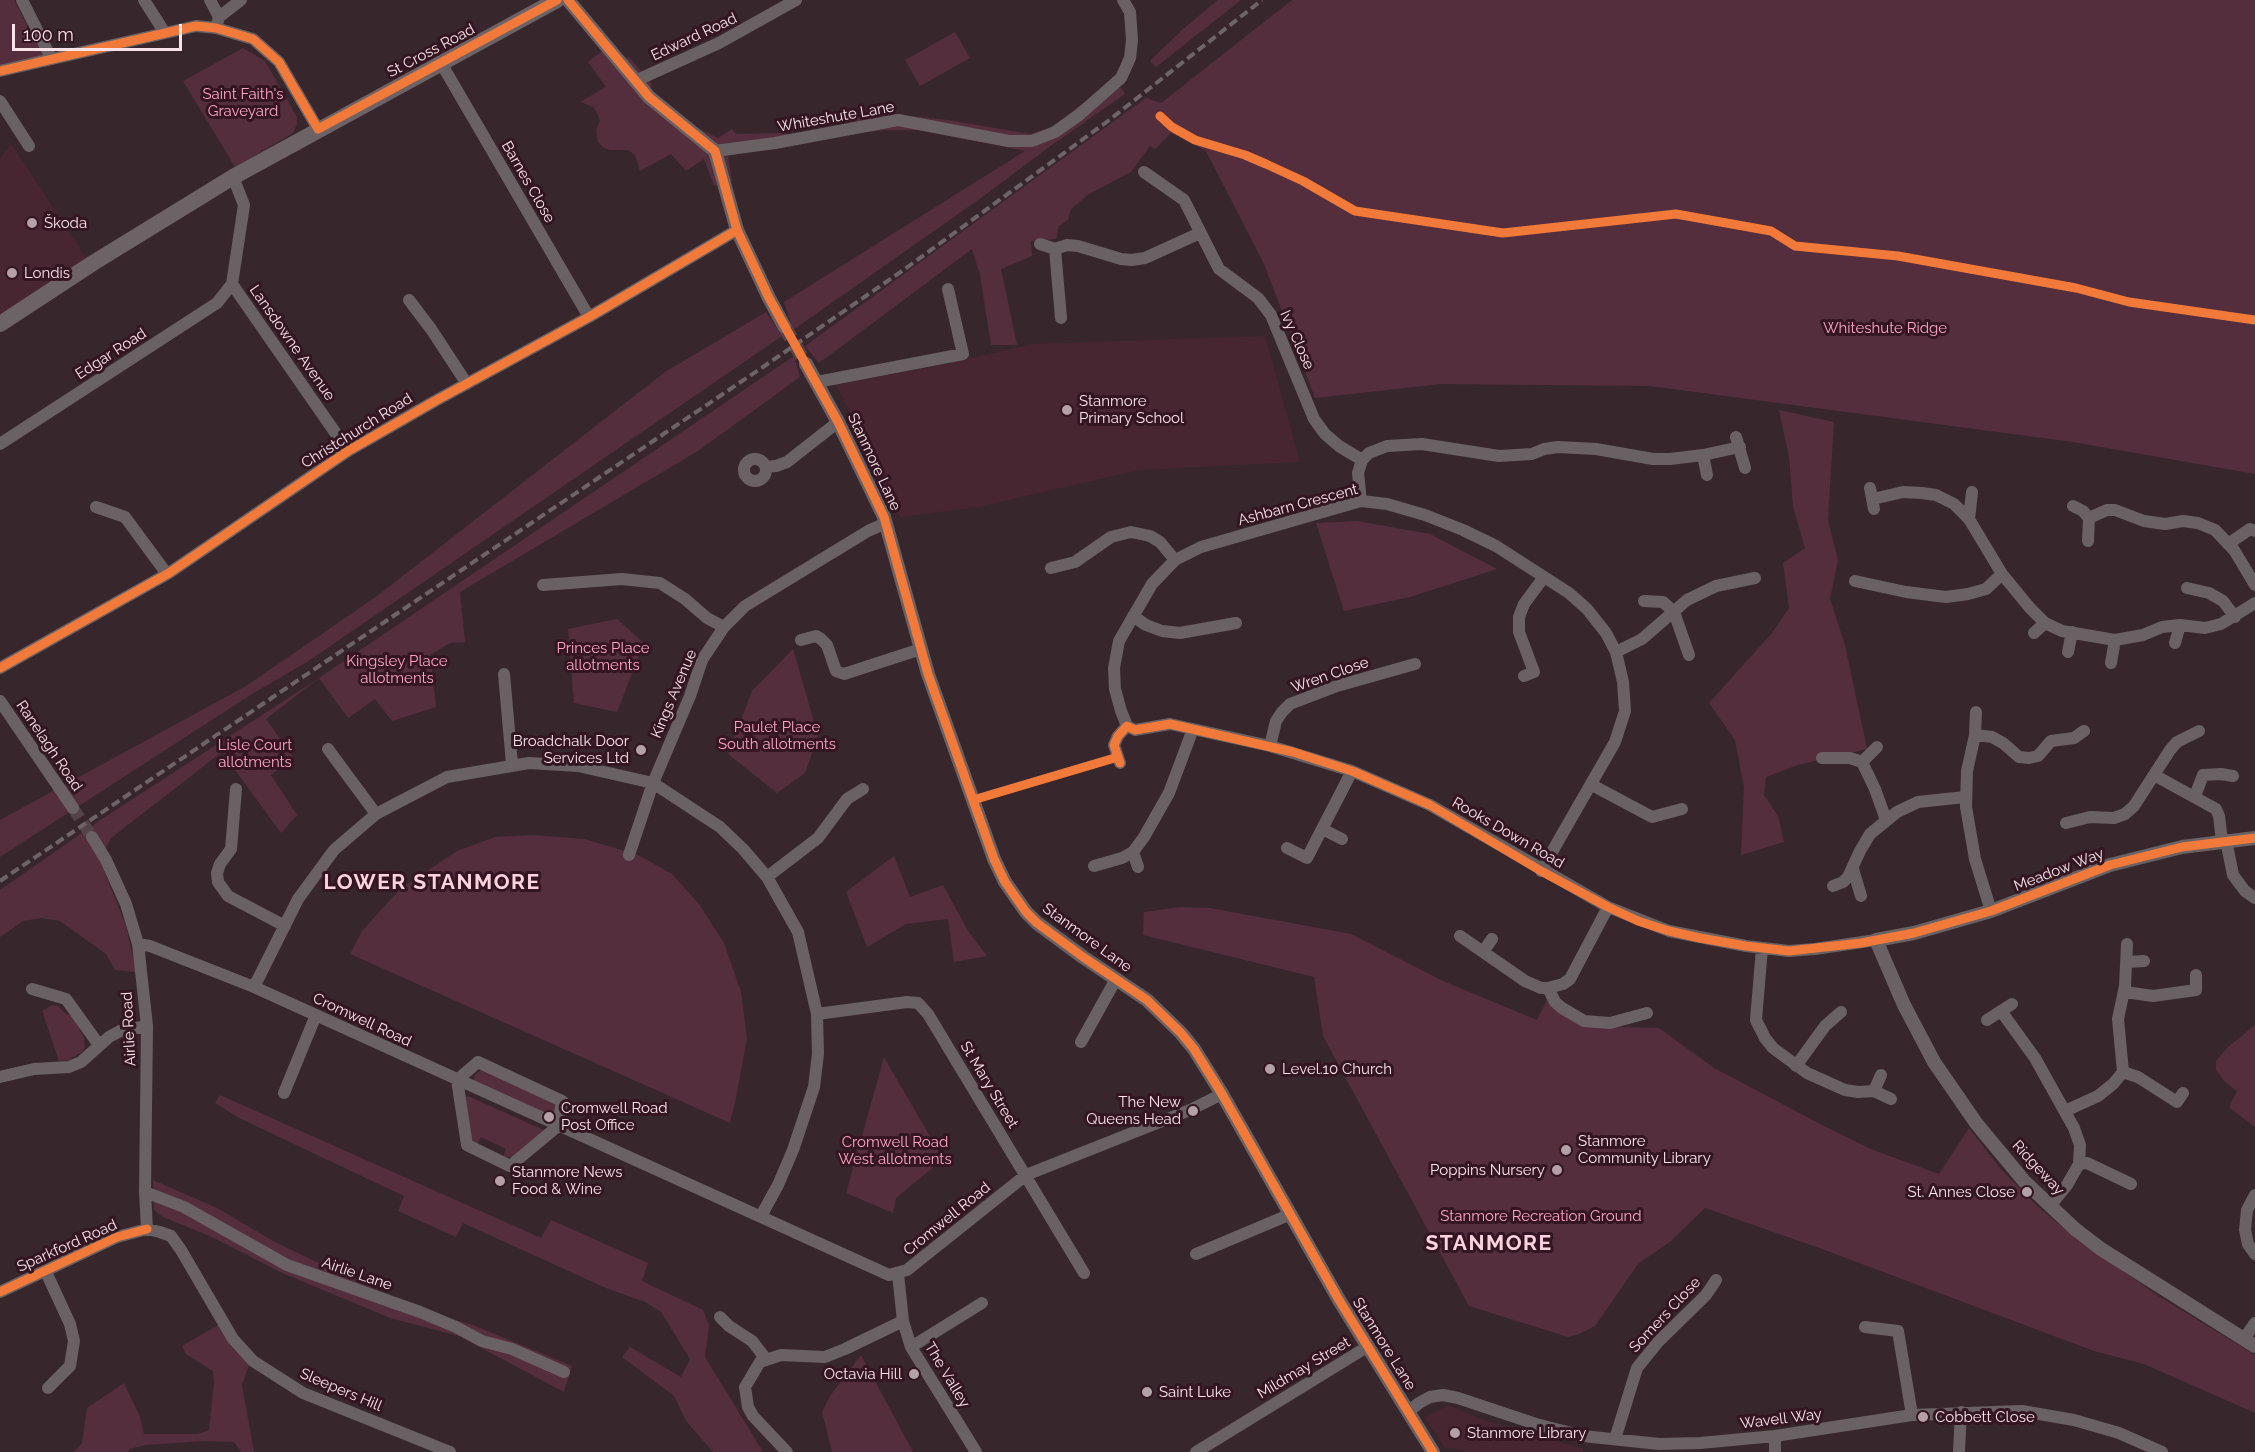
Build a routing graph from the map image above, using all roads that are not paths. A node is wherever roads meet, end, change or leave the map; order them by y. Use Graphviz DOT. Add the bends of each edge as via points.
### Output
graph roads {
  1 [pos="22,0"];
  2 [pos="144,0"];
  3 [pos="210,0"];
  4 [pos="241,0"];
  5 [pos="557,0"];
  6 [pos="568,0"];
  7 [pos="796,0"];
  8 [pos="1123,0"];
  9 [pos="218,22"];
  10 [pos="165,33"];
  11 [pos="51,58"];
  12 [pos="441,63"];
  13 [pos="0,71"];
  14 [pos="635,81"];
  15 [pos="0,100"];
  16 [pos="318,129"];
  17 [pos="28,146"];
  18 [pos="715,151"];
  19 [pos="1144,172"];
  20 [pos="233,177"];
  21 [pos="736,230"];
  22 [pos="1200,233"];
  23 [pos="1040,244"];
  24 [pos="1055,249"];
  25 [pos="232,284"];
  26 [pos="948,289"];
  27 [pos="409,300"];
  28 [pos="589,317"];
  29 [pos="1061,318"];
  30 [pos="0,324"];
  31 [pos="784,326"];
  32 [pos="806,364"];
  33 [pos="817,382"];
  34 [pos="467,384"];
  35 [pos="838,422"];
  36 [pos="0,444"];
  37 [pos="348,451"];
  38 [pos="1703,455"];
  39 [pos="1362,460"];
  40 [pos="766,467"];
  41 [pos="1745,468"];
  42 [pos="1707,475"];
  43 [pos="1972,492"];
  44 [pos="1872,499"];
  45 [pos="1361,501"];
  46 [pos="2073,506"];
  47 [pos="96,507"];
  48 [pos="2090,518"];
  49 [pos="1969,519"];
  50 [pos="886,523"];
  51 [pos="2255,531"];
  52 [pos="2088,541"];
  53 [pos="2228,544"];
  54 [pos="1175,560"];
  55 [pos="1051,568"];
  56 [pos="167,574"];
  57 [pos="2002,574"];
  58 [pos="1545,578"];
  59 [pos="1755,578"];
  60 [pos="1855,580"];
  61 [pos="543,585"];
  62 [pos="2255,585"];
  63 [pos="2187,588"];
  64 [pos="1644,601"];
  65 [pos="2255,603"];
  66 [pos="1674,612"];
  67 [pos="1133,616"];
  68 [pos="2235,617"];
  69 [pos="1236,623"];
  70 [pos="2045,623"];
  71 [pos="2180,625"];
  72 [pos="724,627"];
  73 [pos="2072,632"];
  74 [pos="2034,633"];
  75 [pos="801,640"];
  76 [pos="2115,640"];
  77 [pos="2175,643"];
  78 [pos="921,649"];
  79 [pos="1616,652"];
  80 [pos="2068,652"];
  81 [pos="1689,655"];
  82 [pos="2111,663"];
  83 [pos="1415,664"];
  84 [pos="0,668"];
  85 [pos="1391,671"];
  86 [pos="504,674"];
  87 [pos="1524,676"];
  88 [pos="1394,685"];
  89 [pos="0,701"];
  90 [pos="1976,712"];
  91 [pos="1127,726"];
  92 [pos="1193,729"];
  93 [pos="2084,731"];
  94 [pos="2199,731"];
  95 [pos="1975,735"];
  96 [pos="1270,746"];
  97 [pos="1877,747"];
  98 [pos="328,749"];
  99 [pos="1822,758"];
  100 [pos="1862,762"];
  101 [pos="1120,763"];
  102 [pos="512,764"];
  103 [pos="1352,771"];
  104 [pos="2154,775"];
  105 [pos="2232,777"];
  106 [pos="653,783"];
  107 [pos="1592,784"];
  108 [pos="236,789"];
  109 [pos="863,789"];
  110 [pos="2195,796"];
  111 [pos="1965,797"];
  112 [pos="73,808"];
  113 [pos="1682,809"];
  114 [pos="376,814"];
  115 [pos="1886,820"];
  116 [pos="2066,824"];
  117 [pos="1322,829"];
  118 [pos="92,837"];
  119 [pos="2255,837"];
  120 [pos="1342,839"];
  121 [pos="2224,841"];
  122 [pos="1287,848"];
  123 [pos="1133,852"];
  124 [pos="629,855"];
  125 [pos="1094,866"];
  126 [pos="1138,867"];
  127 [pos="1853,869"];
  128 [pos="1541,871"];
  129 [pos="767,877"];
  130 [pos="1833,886"];
  131 [pos="1861,896"];
  132 [pos="2255,898"];
  133 [pos="1608,907"];
  134 [pos="1991,911"];
  135 [pos="285,926"];
  136 [pos="1460,936"];
  137 [pos="1492,939"];
  138 [pos="1876,940"];
  139 [pos="138,944"];
  140 [pos="2127,944"];
  141 [pos="1762,948"];
  142 [pos="1483,952"];
  143 [pos="2144,961"];
  144 [pos="2127,962"];
  145 [pos="2196,975"];
  146 [pos="1116,979"];
  147 [pos="254,987"];
  148 [pos="1548,988"];
  149 [pos="32,989"];
  150 [pos="2125,992"];
  151 [pos="2012,1004"];
  152 [pos="2001,1011"];
  153 [pos="1841,1012"];
  154 [pos="1647,1013"];
  155 [pos="817,1014"];
  156 [pos="316,1015"];
  157 [pos="1987,1020"];
  158 [pos="147,1026"];
  159 [pos="1081,1042"];
  160 [pos="99,1045"];
  161 [pos="1796,1066"];
  162 [pos="2123,1072"];
  163 [pos="1881,1075"];
  164 [pos="0,1077"];
  165 [pos="457,1080"];
  166 [pos="1874,1091"];
  167 [pos="284,1093"];
  168 [pos="2183,1093"];
  169 [pos="1222,1094"];
  170 [pos="1891,1099"];
  171 [pos="2065,1111"];
  172 [pos="558,1126"];
  173 [pos="2079,1164"];
  174 [pos="1026,1175"];
  175 [pos="2131,1184"];
  176 [pos="145,1192"];
  177 [pos="2255,1195"];
  178 [pos="2050,1206"];
  179 [pos="1291,1214"];
  180 [pos="761,1216"];
  181 [pos="147,1229"];
  182 [pos="1196,1254"];
  183 [pos="2255,1254"];
  184 [pos="46,1272"];
  185 [pos="1084,1273"];
  186 [pos="898,1274"];
  187 [pos="1716,1280"];
  188 [pos="0,1292"];
  189 [pos="982,1303"];
  190 [pos="720,1317"];
  191 [pos="903,1321"];
  192 [pos="2255,1323"];
  193 [pos="1865,1327"];
  194 [pos="2249,1343"];
  195 [pos="911,1347"];
  196 [pos="1368,1347"];
  197 [pos="766,1359"];
  198 [pos="564,1372"];
  199 [pos="48,1388"];
  200 [pos="1408,1412"];
  201 [pos="1961,1412"];
  202 [pos="1912,1415"];
  203 [pos="1775,1436"];
  204 [pos="1615,1439"];
  205 [pos="450,1452"];
  206 [pos="788,1452"];
  207 [pos="976,1452"];
  208 [pos="1196,1452"];
  209 [pos="1433,1452"];
  210 [pos="1775,1452"];
  211 [pos="1959,1452"];
  212 [pos="2162,1452"];
  1 -- 11 [label="street"];
  2 -- 10 [label="street"];
  3 -- 9 [label="street"];
  4 -- 9 [label="street"];
  5 -- 12 [label="main road, St Cross Road"];
  6 -- 14 [label="street"];
  7 -- 14 [label="street, Edward Road" via="719,43"];
  8 -- 18 [label="street, Whiteshute Lane" via="1131,12 1132,40 1130,58 1121,78 1071,121 1032,141 1009,141 898,120"];
  9 -- 10 [label="street"];
  9 -- 16 [label="street" via="253,39 279,62"];
  10 -- 11 [label="street"];
  11 -- 13 [label="street"];
  12 -- 16 [label="main road, St Cross Road"];
  12 -- 28 [label="street, Barnes Close"];
  14 -- 18 [label="street"];
  15 -- 17 [label="street"];
  16 -- 20 [label="main road, St Cross Road"];
  18 -- 21 [label="street"];
  19 -- 22 [label="street, Ivy Close" via="1184,200"];
  20 -- 25 [label="street, Lansdowne Avenue" via="244,205"];
  20 -- 30 [label="main road, St Cross Road"];
  21 -- 28 [label="street, Christchurch Road"];
  21 -- 31 [label="street"];
  22 -- 24 [label="street" via="1139,259 1121,260 1078,246"];
  22 -- 39 [label="street, Ivy Close" via="1219,269 1258,298 1271,315 1314,419 1339,446"];
  23 -- 24 [label="street"];
  24 -- 29 [label="street"];
  25 -- 36 [label="street, Edgar Road" via="217,303"];
  25 -- 37 [label="street, Lansdowne Avenue"];
  26 -- 33 [label="street" via="963,354"];
  27 -- 34 [label="street"];
  28 -- 34 [label="street, Christchurch Road"];
  32 -- 33 [label="street, Stanmore Lane"];
  33 -- 35 [label="street, Stanmore Lane"];
  34 -- 37 [label="street, Christchurch Road"];
  35 -- 40 [label="street" via="787,462"];
  35 -- 50 [label="street, Stanmore Lane"];
  37 -- 56 [label="street, Christchurch Road"];
  38 -- 39 [label="street" via="1653,459 1596,448 1558,447 1499,456 1402,444 1387,446"];
  38 -- 41 [label="street" via="1738,442"];
  38 -- 42 [label="street"];
  39 -- 45 [label="street" via="1358,473"];
  43 -- 49 [label="street"];
  44 -- 49 [label="street" via="1903,492 1936,495 1954,504"];
  45 -- 54 [label="street, Ashbarn Crescent" via="1209,545"];
  45 -- 58 [label="street, Ashbarn Crescent" via="1387,504 1463,530"];
  46 -- 48 [label="street"];
  47 -- 56 [label="street" via="125,517"];
  48 -- 52 [label="street"];
  48 -- 53 [label="street" via="2115,510 2144,521 2183,521 2215,530"];
  49 -- 57 [label="street"];
  50 -- 72 [label="street, Kings Avenue" via="745,606"];
  50 -- 78 [label="street, Stanmore Lane"];
  51 -- 53 [label="street" via="2250,530"];
  53 -- 62 [label="street"];
  54 -- 55 [label="street" via="1160,542 1131,532 1111,537 1075,562"];
  54 -- 67 [label="street, Ashbarn Crescent" via="1152,584"];
  56 -- 84 [label="street, Christchurch Road"];
  57 -- 60 [label="street" via="1986,589 1946,597"];
  57 -- 70 [label="street"];
  58 -- 79 [label="street, Ashbarn Crescent" via="1587,609"];
  58 -- 87 [label="street" via="1524,604 1519,617 1519,632 1534,672"];
  59 -- 66 [label="street" via="1716,586"];
  61 -- 72 [label="street" via="622,579 660,583"];
  63 -- 68 [label="street" via="2223,601"];
  64 -- 66 [label="street" via="1663,602"];
  65 -- 68 [label="street"];
  66 -- 79 [label="street" via="1642,639"];
  66 -- 81 [label="street"];
  67 -- 69 [label="street" via="1162,631 1180,633"];
  67 -- 91 [label="street, Ashbarn Crescent" via="1119,641 1114,668 1115,689"];
  68 -- 71 [label="street" via="2205,628"];
  70 -- 73 [label="street"];
  70 -- 74 [label="street"];
  71 -- 76 [label="street"];
  71 -- 77 [label="street"];
  72 -- 106 [label="street, Kings Avenue" via="702,660"];
  73 -- 76 [label="street"];
  73 -- 80 [label="street"];
  75 -- 78 [label="street" via="816,636 821,639 836,671 844,674"];
  76 -- 82 [label="street"];
  78 -- 146 [label="street, Stanmore Lane" via="1005,882 1037,923"];
  79 -- 107 [label="street, Ashbarn Crescent" via="1625,711 1615,742"];
  83 -- 85 [label="street, Wren Close"];
  85 -- 88 [label="street, Wren Close"];
  85 -- 96 [label="street, Wren Close" via="1290,704 1276,721"];
  86 -- 102 [label="street"];
  89 -- 112 [label="street, Ranelagh Road"];
  90 -- 95 [label="street"];
  91 -- 92 [label="street, Rooks Down Road" via="1135,730 1170,724"];
  91 -- 101 [label="street" via="1114,745"];
  92 -- 96 [label="street, Rooks Down Road"];
  92 -- 123 [label="street" via="1169,794"];
  93 -- 95 [label="street" via="2074,738 2051,741 2038,756 2029,758 2019,757 1992,737"];
  94 -- 104 [label="street" via="2177,742"];
  95 -- 111 [label="street"];
  96 -- 103 [label="street, Rooks Down Road"];
  97 -- 100 [label="street"];
  98 -- 114 [label="street"];
  99 -- 100 [label="street"];
  100 -- 115 [label="street"];
  102 -- 106 [label="street" via="578,766"];
  102 -- 114 [label="street" via="447,777"];
  103 -- 117 [label="street"];
  103 -- 128 [label="street, Rooks Down Road" via="1430,805"];
  104 -- 110 [label="street"];
  104 -- 116 [label="street" via="2126,814"];
  105 -- 110 [label="street" via="2203,775"];
  106 -- 124 [label="street, Kings Avenue"];
  106 -- 129 [label="street" via="720,827"];
  107 -- 113 [label="street" via="1652,816"];
  107 -- 128 [label="street, Ashbarn Crescent"];
  108 -- 135 [label="street" via="231,849 220,864 218,882 228,896"];
  109 -- 129 [label="street" via="848,799 818,838"];
  110 -- 121 [label="street" via="2216,809"];
  111 -- 115 [label="street" via="1918,802"];
  111 -- 134 [label="street" via="1975,859"];
  114 -- 135 [label="street" via="334,850 298,899"];
  115 -- 127 [label="street" via="1870,834"];
  117 -- 120 [label="street"];
  117 -- 122 [label="street" via="1307,858"];
  118 -- 139 [label="street, Airlie Road" via="126,904"];
  119 -- 121 [label="street, Meadow Way"];
  121 -- 132 [label="street" via="2233,875"];
  121 -- 134 [label="street, Meadow Way" via="2182,847 2110,866"];
  123 -- 125 [label="street"];
  123 -- 126 [label="street"];
  127 -- 130 [label="street" via="1843,882"];
  127 -- 131 [label="street"];
  128 -- 133 [label="street, Rooks Down Road"];
  129 -- 155 [label="street" via="798,932"];
  133 -- 141 [label="street, Rooks Down Road" via="1669,931"];
  133 -- 148 [label="street" via="1570,979"];
  134 -- 138 [label="street, Meadow Way"];
  135 -- 147 [label="street"];
  136 -- 142 [label="street"];
  137 -- 142 [label="street"];
  138 -- 141 [label="street, Rooks Down Road" via="1789,951"];
  138 -- 178 [label="street, Ridgeway" via="1904,1005 1945,1077 2001,1154"];
  139 -- 147 [label="street, Cromwell Road"];
  139 -- 158 [label="street, Airlie Road"];
  140 -- 144 [label="street"];
  141 -- 161 [label="street" via="1756,1020 1773,1048"];
  142 -- 148 [label="street" via="1525,981"];
  143 -- 144 [label="street"];
  144 -- 150 [label="street"];
  145 -- 150 [label="street" via="2196,990 2153,996"];
  146 -- 159 [label="street"];
  146 -- 169 [label="street, Stanmore Lane" via="1147,1000 1181,1033"];
  147 -- 156 [label="street, Cromwell Road"];
  148 -- 154 [label="street" via="1555,1002 1584,1021 1610,1023"];
  149 -- 160 [label="street" via="66,999"];
  150 -- 162 [label="street" via="2118,1019"];
  151 -- 152 [label="street"];
  152 -- 157 [label="street"];
  152 -- 171 [label="street" via="2035,1058"];
  153 -- 161 [label="street" via="1825,1026"];
  155 -- 174 [label="street, St Mary Street" via="918,1003"];
  155 -- 180 [label="street" via="814,1087 793,1150"];
  156 -- 165 [label="street, Cromwell Road"];
  156 -- 167 [label="street"];
  158 -- 160 [label="street" via="120,1031"];
  158 -- 176 [label="street, Airlie Road"];
  160 -- 164 [label="street" via="81,1062 69,1067 34,1069"];
  161 -- 166 [label="street" via="1845,1090"];
  162 -- 168 [label="street" via="2177,1102"];
  162 -- 171 [label="street" via="2098,1096"];
  163 -- 166 [label="street"];
  165 -- 172 [label="street, Cromwell Road"];
  165 -- 172 [label="street" via="478,1062 562,1101"];
  165 -- 172 [label="street" via="467,1145 510,1166"];
  166 -- 170 [label="street"];
  169 -- 174 [label="street, Cromwell Road"];
  169 -- 179 [label="street, Stanmore Lane"];
  171 -- 173 [label="street" via="2080,1145"];
  172 -- 180 [label="street, Cromwell Road"];
  173 -- 175 [label="street" via="2087,1163"];
  173 -- 178 [label="street"];
  174 -- 185 [label="street, St Mary Street"];
  174 -- 186 [label="street, Cromwell Road"];
  176 -- 181 [label="street, Airlie Road"];
  176 -- 198 [label="street, Airlie Lane" via="184,1208 287,1265 420,1312"];
  177 -- 183 [label="street" via="2247,1210 2245,1230"];
  178 -- 194 [label="street, Ridgeway" via="2113,1258"];
  179 -- 182 [label="street"];
  179 -- 196 [label="street, Stanmore Lane"];
  180 -- 186 [label="street, Cromwell Road" via="879,1272"];
  181 -- 184 [label="street, Sparkford Road" via="117,1237"];
  181 -- 205 [label="street, Sleepers Hill" via="171,1236 233,1339 253,1361 303,1393"];
  184 -- 188 [label="street, Sparkford Road"];
  184 -- 199 [label="street" via="74,1341 70,1366"];
  186 -- 191 [label="street, The Valley"];
  187 -- 204 [label="street, Somers Close" via="1636,1368"];
  189 -- 195 [label="street"];
  190 -- 197 [label="street" via="752,1341"];
  191 -- 195 [label="street, The Valley"];
  191 -- 197 [label="street" via="825,1357 791,1355"];
  192 -- 194 [label="street"];
  193 -- 202 [label="street" via="1898,1331"];
  195 -- 207 [label="street, The Valley"];
  196 -- 200 [label="street, Stanmore Lane"];
  196 -- 208 [label="street, Mildmay Street"];
  197 -- 206 [label="street" via="745,1387 747,1407"];
  200 -- 204 [label="street, Wavell Way" via="1419,1402 1443,1395 1536,1424 1583,1436"];
  200 -- 209 [label="street, Stanmore Lane"];
  201 -- 202 [label="street, Wavell Way"];
  201 -- 211 [label="street"];
  201 -- 212 [label="street, Wavell Way" via="2022,1411 2074,1420 2119,1433"];
  202 -- 203 [label="street, Wavell Way"];
  203 -- 204 [label="street, Wavell Way" via="1659,1444"];
  203 -- 210 [label="street"];
}
